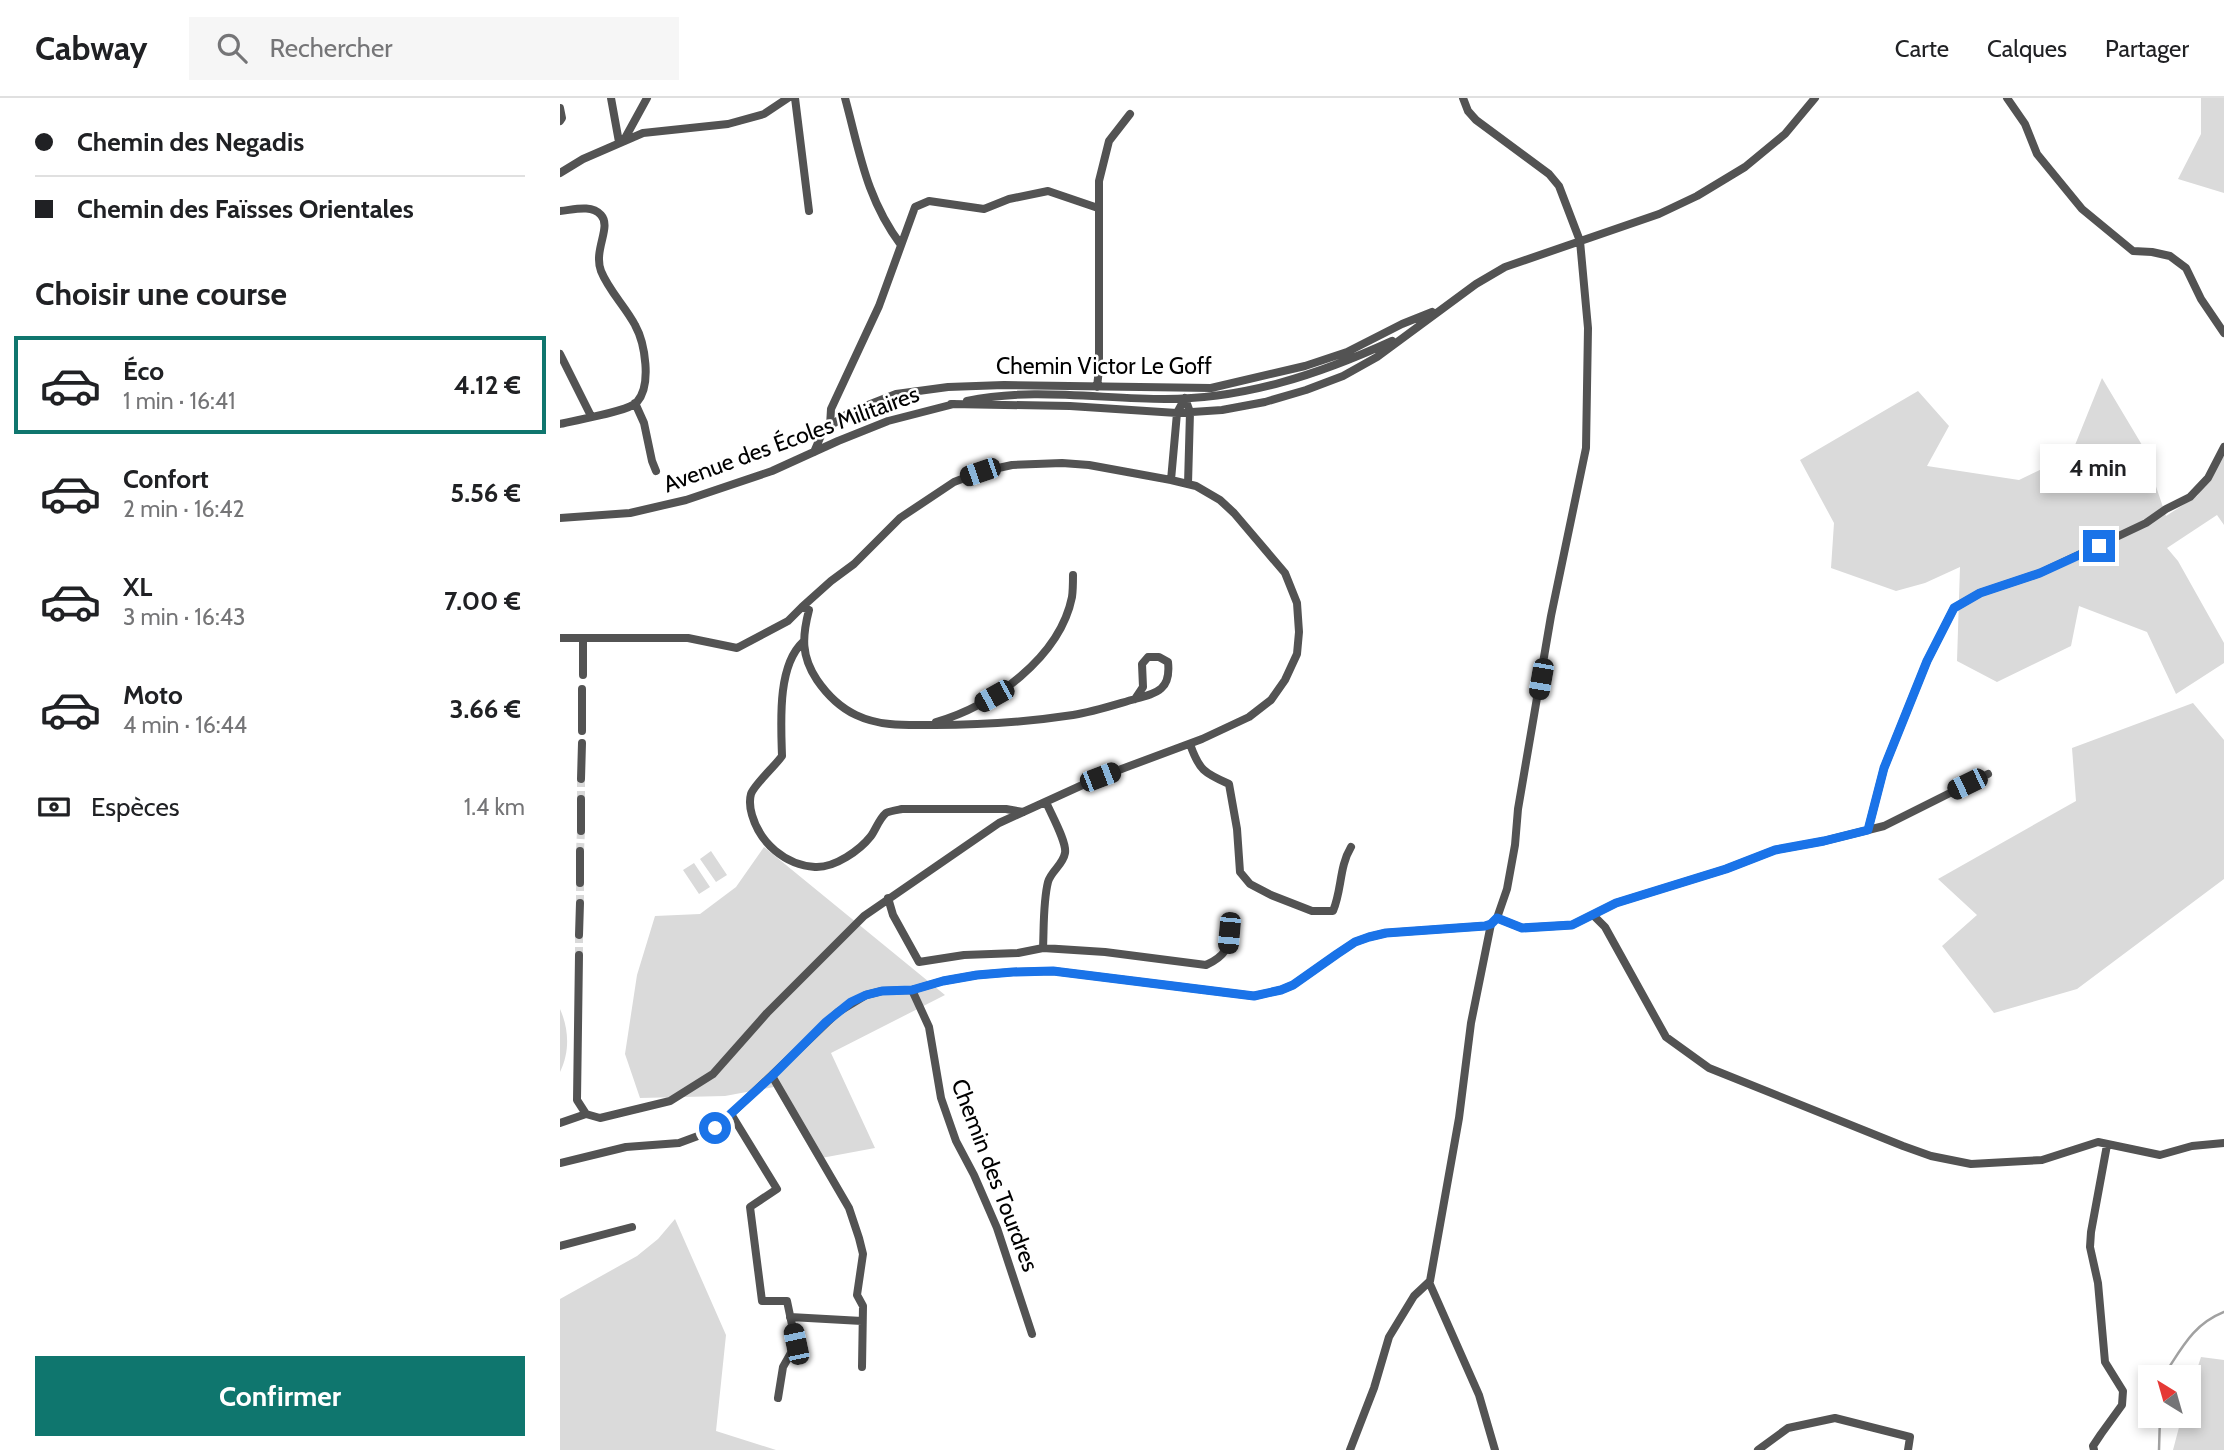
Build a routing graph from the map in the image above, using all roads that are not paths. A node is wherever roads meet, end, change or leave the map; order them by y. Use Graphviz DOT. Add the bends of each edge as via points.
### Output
graph roads {
  1 [pos="611,98"];
  2 [pos="647,98"];
  3 [pos="788,98"];
  4 [pos="795,98"];
  5 [pos="845,98"];
  6 [pos="1463,98"];
  7 [pos="1815,98"];
  8 [pos="2007,98"];
  9 [pos="560,108"];
  10 [pos="1130,114"];
  11 [pos="560,121"];
  12 [pos="622,141"];
  13 [pos="560,173"];
  14 [pos="1098,208"];
  15 [pos="560,211"];
  16 [pos="809,211"];
  17 [pos="1580,241"];
  18 [pos="901,245"];
  19 [pos="1445,306"];
  20 [pos="2224,333"];
  21 [pos="1406,335"];
  22 [pos="560,354"];
  23 [pos="1097,387"];
  24 [pos="1185,398"];
  25 [pos="635,403"];
  26 [pos="951,404"];
  27 [pos="1190,412"];
  28 [pos="1177,413"];
  29 [pos="591,416"];
  30 [pos="560,424"];
  31 [pos="830,426"];
  32 [pos="2224,447"];
  33 [pos="814,452"];
  34 [pos="656,471"];
  35 [pos="1171,480"];
  36 [pos="1188,484"];
  37 [pos="560,518"];
  38 [pos="1073,575"];
  39 [pos="802,607"];
  40 [pos="560,638"];
  41 [pos="583,638"];
  42 [pos="803,642"];
  43 [pos="583,675"];
  44 [pos="582,689"];
  45 [pos="1135,699"];
  46 [pos="923,725"];
  47 [pos="582,731"];
  48 [pos="582,743"];
  49 [pos="1190,744"];
  50 [pos="1988,774"];
  51 [pos="581,779"];
  52 [pos="581,799"];
  53 [pos="1046,802"];
  54 [pos="1023,812"];
  55 [pos="1868,830"];
  56 [pos="580,831"];
  57 [pos="1351,847"];
  58 [pos="580,851"];
  59 [pos="580,883"];
  60 [pos="888,898"];
  61 [pos="580,903"];
  62 [pos="1593,915"];
  63 [pos="1494,921"];
  64 [pos="1226,927"];
  65 [pos="579,935"];
  66 [pos="1043,948"];
  67 [pos="579,955"];
  68 [pos="912,990"];
  69 [pos="772,1076"];
  70 [pos="586,1114"];
  71 [pos="731,1114"];
  72 [pos="560,1123"];
  73 [pos="2224,1143"];
  74 [pos="2108,1144"];
  75 [pos="560,1163"];
  76 [pos="632,1227"];
  77 [pos="560,1246"];
  78 [pos="1429,1282"];
  79 [pos="790,1317"];
  80 [pos="862,1321"];
  81 [pos="1032,1334"];
  82 [pos="862,1367"];
  83 [pos="778,1398"];
  84 [pos="1350,1450"];
  85 [pos="1495,1450"];
  86 [pos="1758,1450"];
  87 [pos="1908,1450"];
  88 [pos="2094,1450"];
  1 -- 12 [label="street"];
  2 -- 12 [label="street"];
  3 -- 12 [label="street" via="764,114 728,124 643,133"];
  4 -- 16 [label="street"];
  5 -- 18 [label="street" via="874,202"];
  6 -- 17 [label="street" via="1476,120 1559,186"];
  7 -- 17 [label="street, Avenue des Écoles Militaires" via="1785,134 1745,167 1659,214"];
  8 -- 20 [label="street" via="2025,124 2037,154 2082,209 2133,251 2170,256 2186,268"];
  9 -- 11 [label="street"];
  10 -- 14 [label="street" via="1109,141"];
  12 -- 13 [label="street"];
  14 -- 18 [label="street" via="1048,191 984,209 929,201 915,207"];
  14 -- 23 [label="street"];
  15 -- 25 [label="street" via="590,208 604,219 599,265 644,346 644,385"];
  17 -- 19 [label="street, Avenue des Écoles Militaires" via="1505,267"];
  17 -- 63 [label="street" via="1588,328 1586,448 1551,616 1507,889"];
  18 -- 31 [label="street" via="879,306 831,410"];
  19 -- 21 [label="street, Avenue des Écoles Militaires"];
  19 -- 23 [label="street, Chemin Victor Le Goff" via="1347,352 1264,376 1210,388"];
  21 -- 24 [label="street, Avenue des Écoles Militaires" via="1297,379 1255,390"];
  21 -- 27 [label="street, Avenue des Écoles Militaires" via="1343,376 1306,390 1265,402"];
  22 -- 29 [label="street"];
  23 -- 31 [label="street, Chemin Victor Le Goff" via="1004,385 896,394 850,412"];
  24 -- 26 [label="street, Avenue des Écoles Militaires" via="1020,395"];
  24 -- 27 [label="street"];
  24 -- 28 [label="street"];
  25 -- 29 [label="street"];
  25 -- 34 [label="street"];
  26 -- 28 [label="street, Avenue des Écoles Militaires"];
  26 -- 33 [label="street, Avenue des Écoles Militaires" via="888,421"];
  27 -- 28 [label="street, Avenue des Écoles Militaires"];
  27 -- 36 [label="street"];
  28 -- 35 [label="street"];
  29 -- 30 [label="street"];
  31 -- 33 [label="street, Chemin Victor Le Goff"];
  32 -- 55 [label="street" via="2208,478 2190,497 2040,573 1980,593 1954,608 1884,768"];
  33 -- 37 [label="street, Avenue des Écoles Militaires" via="686,500 630,513"];
  35 -- 36 [label="street"];
  35 -- 39 [label="street" via="1062,463 1012,466 962,478 901,519"];
  36 -- 49 [label="street" via="1220,500 1285,573 1297,603 1299,632 1297,654 1271,700 1227,729"];
  38 -- 46 [label="street" via="1066,616 1033,665 973,708"];
  39 -- 41 [label="street" via="788,621 737,648 688,638"];
  39 -- 42 [label="street" via="808,610"];
  40 -- 41 [label="street"];
  41 -- 43 [label="street"];
  42 -- 46 [label="street" via="813,674 835,703 872,721"];
  42 -- 54 [label="street" via="793,654 785,685 782,756 751,792 756,828 779,854 817,867 833,864 870,837 887,813 902,809"];
  44 -- 47 [label="street"];
  45 -- 45 [label="street" via="1165,686 1168,662 1148,657 1142,664 1143,687"];
  45 -- 46 [label="street" via="1075,715 1021,722"];
  48 -- 51 [label="street"];
  49 -- 53 [label="street"];
  49 -- 57 [label="street" via="1205,774 1229,784 1240,872 1250,884 1311,911 1333,911 1343,859"];
  50 -- 55 [label="street"];
  52 -- 56 [label="street"];
  53 -- 54 [label="street"];
  53 -- 66 [label="street" via="1065,853 1049,878"];
  54 -- 60 [label="street" via="980,835"];
  55 -- 62 [label="street" via="1775,850 1616,903"];
  58 -- 59 [label="street"];
  60 -- 66 [label="street" via="919,962"];
  60 -- 70 [label="street" via="805,974 713,1074 670,1101 600,1118"];
  61 -- 65 [label="street"];
  62 -- 63 [label="street" via="1572,925 1533,928"];
  62 -- 74 [label="street" via="1605,928 1666,1037 1709,1068 1903,1146 1970,1164 2042,1160 2098,1142"];
  63 -- 68 [label="street" via="1369,937 1293,985 1254,996 1053,971 977,975"];
  63 -- 78 [label="street" via="1471,1023 1447,1194"];
  64 -- 66 [label="street" via="1228,949 1206,965"];
  67 -- 70 [label="street" via="577,1100"];
  68 -- 69 [label="street" via="882,991 851,1002"];
  68 -- 81 [label="street, Chemin des Tourdres" via="929,1027 942,1098 956,1141 997,1228"];
  69 -- 71 [label="street"];
  69 -- 80 [label="street" via="849,1208 863,1254 858,1295"];
  70 -- 72 [label="street"];
  71 -- 75 [label="street" via="706,1133 679,1143 626,1147"];
  71 -- 79 [label="street" via="777,1189 750,1207 762,1301 787,1301"];
  73 -- 74 [label="street" via="2160,1155"];
  74 -- 88 [label="street" via="2090,1247 2105,1362 2123,1391 2122,1405"];
  76 -- 77 [label="street"];
  78 -- 84 [label="street" via="1414,1296 1389,1337"];
  78 -- 85 [label="street" via="1479,1395"];
  79 -- 80 [label="street"];
  79 -- 83 [label="street" via="796,1344 783,1367"];
  80 -- 82 [label="street"];
  86 -- 87 [label="street" via="1788,1428 1835,1418 1910,1437"];
}
